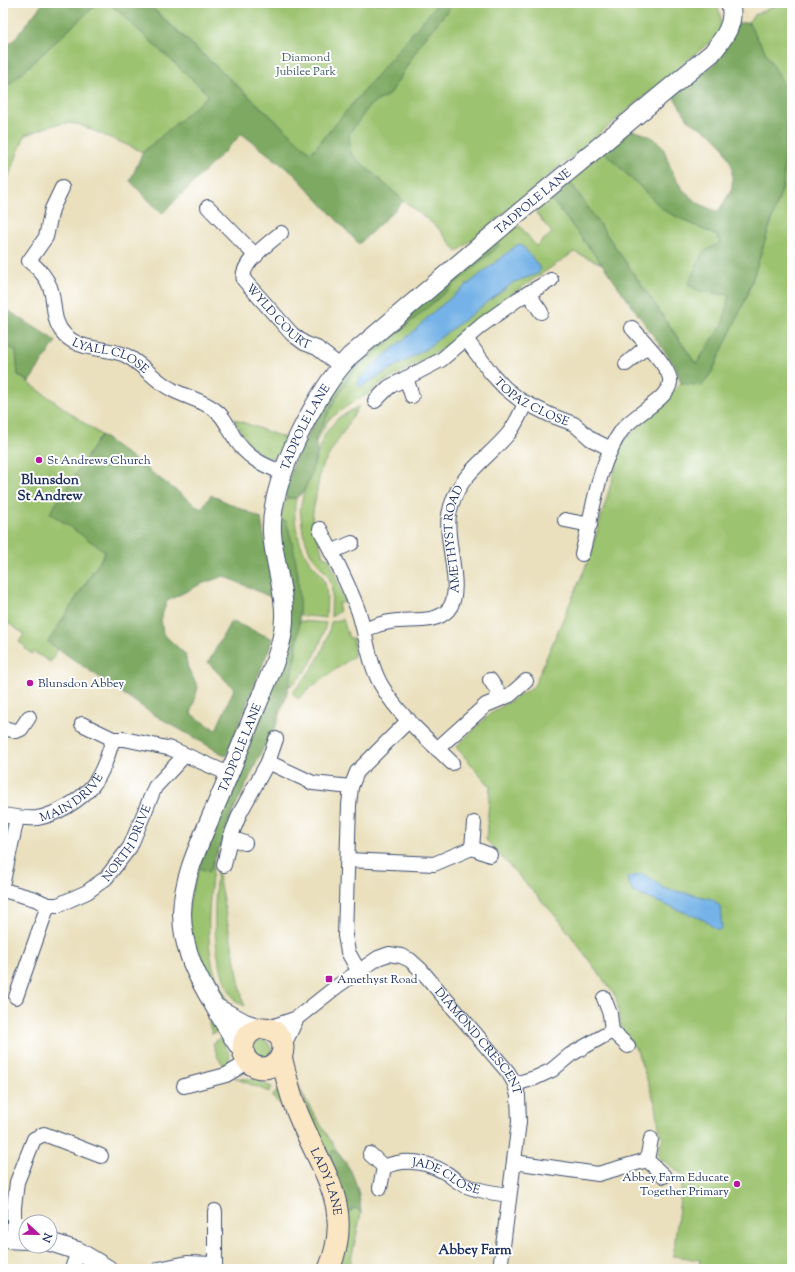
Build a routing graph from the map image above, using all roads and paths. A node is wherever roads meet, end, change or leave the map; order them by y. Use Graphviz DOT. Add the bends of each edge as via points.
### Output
graph roads {
  1 [pos="730,3"];
  2 [pos="62,188"];
  3 [pos="208,207"];
  4 [pos="281,233"];
  5 [pos="256,256"];
  6 [pos="551,280"];
  7 [pos="528,293"];
  8 [pos="541,312"];
  9 [pos="632,328"];
  10 [pos="466,339"];
  11 [pos="647,346"];
  12 [pos="626,364"];
  13 [pos="340,366"];
  14 [pos="406,378"];
  15 [pos="412,396"];
  16 [pos="375,401"];
  17 [pos="526,404"];
  18 [pos="611,448"];
  19 [pos="284,473"];
  20 [pos="565,520"];
  21 [pos="590,525"];
  22 [pos="320,530"];
  23 [pos="352,542"];
  24 [pos="332,552"];
  25 [pos="582,554"];
  26 [pos="364,630"];
  27 [pos="490,680"];
  28 [pos="526,681"];
  29 [pos="498,698"];
  30 [pos="29,717"];
  31 [pos="410,720"];
  32 [pos="82,724"];
  33 [pos="3,728"];
  34 [pos="113,739"];
  35 [pos="276,739"];
  36 [pos="437,749"];
  37 [pos="185,755"];
  38 [pos="268,762"];
  39 [pos="452,763"];
  40 [pos="230,774"];
  41 [pos="351,787"];
  42 [pos="3,816"];
  43 [pos="17,818"];
  44 [pos="474,823"];
  45 [pos="230,838"];
  46 [pos="245,843"];
  47 [pos="472,848"];
  48 [pos="490,855"];
  49 [pos="348,860"];
  50 [pos="224,865"];
  51 [pos="3,881"];
  52 [pos="3,890"];
  53 [pos="48,905"];
  54 [pos="358,970"];
  55 [pos="16,997"];
  56 [pos="604,998"];
  57 [pos="215,1007"];
  58 [pos="297,1018"];
  59 [pos="264,1028"];
  60 [pos="612,1031"];
  61 [pos="628,1046"];
  62 [pos="282,1052"];
  63 [pos="251,1060"];
  64 [pos="515,1084"];
  65 [pos="184,1086"];
  66 [pos="291,1097"];
  67 [pos="651,1140"];
  68 [pos="370,1154"];
  69 [pos="101,1156"];
  70 [pos="647,1160"];
  71 [pos="514,1162"];
  72 [pos="384,1167"];
  73 [pos="664,1176"];
  74 [pos="380,1188"];
  75 [pos="509,1195"];
  76 [pos="215,1211"];
  77 [pos="14,1239"];
  78 [pos="58,1245"];
  79 [pos="78,1251"];
  80 [pos="216,1267"];
  81 [pos="72,1269"];
  82 [pos="108,1269"];
  83 [pos="159,1269"];
  84 [pos="329,1269"];
  85 [pos="500,1269"];
  1 -- 13 [label="street, TADPOLE LANE" via="731,24 712,53 378,331"];
  2 -- 19 [label="street, LYALL CLOSE" via="52,209 46,237 30,261 48,282 55,318 62,332 76,343 132,359 166,386 215,410 249,457"];
  3 -- 5 [label="street"];
  4 -- 5 [label="street, WYLD COURT"];
  5 -- 13 [label="street, WYLD COURT" via="246,265 242,274 248,286 292,334 317,348"];
  6 -- 7 [label="street"];
  7 -- 8 [label="street"];
  7 -- 10 [label="street"];
  9 -- 11 [label="street"];
  10 -- 14 [label="street" via="441,360"];
  10 -- 17 [label="street, TOPAZ CLOSE" via="499,383"];
  11 -- 12 [label="street"];
  11 -- 18 [label="street" via="668,372 669,388 662,398 641,411 624,427"];
  13 -- 19 [label="street, TADPOLE LANE" via="306,421"];
  14 -- 15 [label="street"];
  14 -- 16 [label="street" via="388,387"];
  17 -- 18 [label="street, TOPAZ CLOSE" via="574,424 591,439"];
  17 -- 26 [label="street, AMETHYST ROAD" via="508,433 462,482 452,502 448,526 455,591 449,609 429,620 389,622"];
  18 -- 21 [label="street" via="598,486"];
  19 -- 40 [label="street, TADPOLE LANE" via="272,522 285,608 282,640"];
  20 -- 21 [label="street"];
  21 -- 25 [label="street"];
  22 -- 24 [label="street"];
  23 -- 24 [label="street"];
  24 -- 26 [label="street"];
  26 -- 31 [label="street" via="378,680"];
  27 -- 29 [label="street" via="497,690"];
  28 -- 29 [label="street" via="510,695"];
  29 -- 36 [label="street" via="486,705"];
  30 -- 33 [label="street" via="16,732"];
  31 -- 36 [label="street"];
  31 -- 41 [label="street" via="358,772"];
  32 -- 34 [label="street"];
  34 -- 37 [label="street" via="164,746"];
  34 -- 43 [label="street, MAIN DRIVE" via="100,772 84,794 54,812 37,818"];
  35 -- 38 [label="street"];
  36 -- 39 [label="street"];
  37 -- 40 [label="street"];
  37 -- 53 [label="street, NORTH DRIVE" via="155,787 130,847 106,878 67,902"];
  38 -- 41 [label="street" via="312,783"];
  38 -- 45 [label="street" via="240,812"];
  40 -- 57 [label="street, TADPOLE LANE" via="189,870 182,906 183,935 187,953"];
  41 -- 49 [label="street"];
  42 -- 43 [label="street, MAIN DRIVE"];
  43 -- 51 [label="street"];
  44 -- 47 [label="street"];
  45 -- 46 [label="street"];
  45 -- 50 [label="street"];
  47 -- 48 [label="street"];
  47 -- 49 [label="street" via="434,864"];
  49 -- 54 [label="street" via="345,936 348,952"];
  52 -- 53 [label="street"];
  53 -- 55 [label="street"];
  54 -- 58 [label="street, DIAMOND CRESCENT"];
  54 -- 64 [label="street, DIAMOND CRESCENT" via="389,954 410,960 500,1063"];
  56 -- 60 [label="street" via="610,1014"];
  57 -- 59 [label="street" via="245,1023"];
  57 -- 63 [label="street, TADPOLE LANE" via="228,1031"];
  58 -- 59 [label="street, DIAMOND CRESCENT"];
  58 -- 62 [label="street, DIAMOND CRESCENT"];
  59 -- 62 [label="main road" via="279,1036"];
  59 -- 63 [label="main road" via="250,1032 246,1036 244,1041"];
  60 -- 61 [label="street"];
  60 -- 64 [label="street" via="570,1055 552,1070"];
  62 -- 63 [label="main road" via="271,1066"];
  62 -- 66 [label="main road, LADY LANE"];
  63 -- 65 [label="street" via="226,1075"];
  63 -- 66 [label="main road, LADY LANE"];
  64 -- 71 [label="street, DIAMOND CRESCENT" via="520,1110"];
  66 -- 84 [label="main road, LADY LANE" via="336,1200 339,1228 335,1253"];
  67 -- 70 [label="street"];
  68 -- 72 [label="street"];
  69 -- 77 [label="street" via="44,1134 37,1136 31,1142 17,1182"];
  70 -- 71 [label="street" via="598,1174"];
  70 -- 73 [label="street"];
  71 -- 75 [label="street, DIAMOND CRESCENT"];
  72 -- 74 [label="street"];
  72 -- 75 [label="street, JADE CLOSE" via="406,1161 423,1163 471,1188"];
  75 -- 85 [label="street, DIAMOND CRESCENT"];
  76 -- 80 [label="street"];
  78 -- 79 [label="street"];
  79 -- 81 [label="street"];
  79 -- 82 [label="street"];
  80 -- 83 [label="street" via="187,1263"];
}
